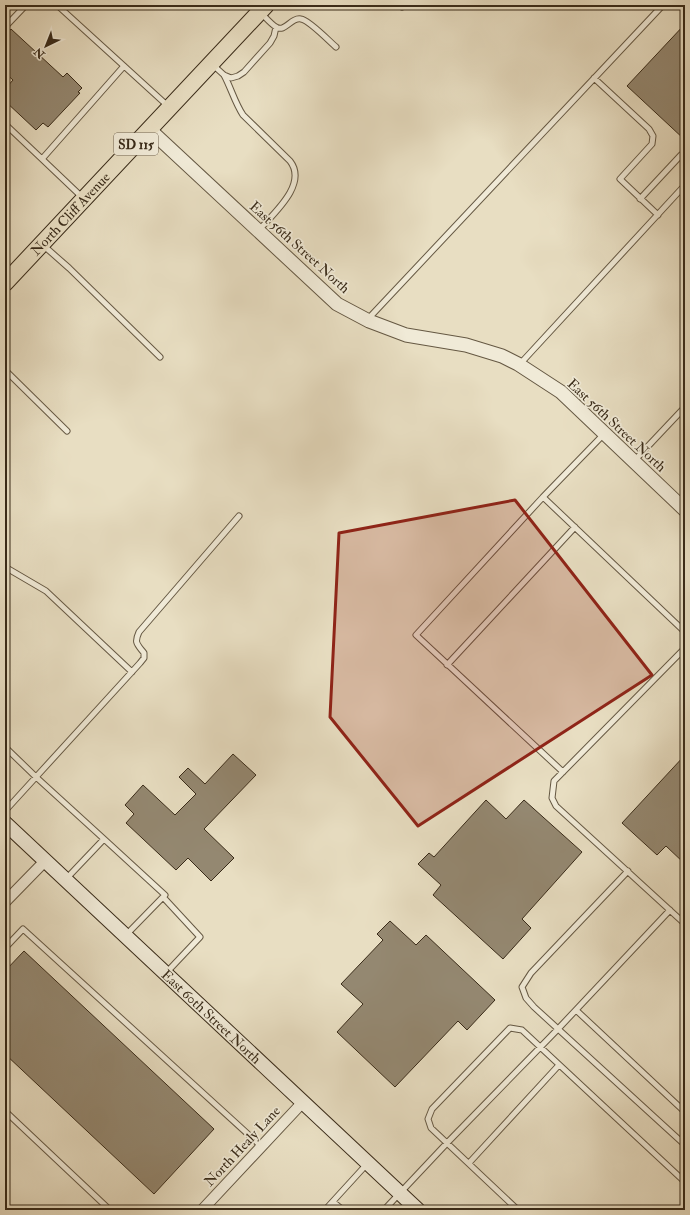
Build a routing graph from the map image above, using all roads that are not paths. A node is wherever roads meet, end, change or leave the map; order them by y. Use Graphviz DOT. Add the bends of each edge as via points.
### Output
graph roads {
  1 [pos="26,5"];
  2 [pos="57,5"];
  3 [pos="663,5"];
  4 [pos="263,8"];
  5 [pos="5,27"];
  6 [pos="276,27"];
  7 [pos="336,47"];
  8 [pos="211,64"];
  9 [pos="124,66"];
  10 [pos="224,75"];
  11 [pos="594,78"];
  12 [pos="170,107"];
  13 [pos="5,124"];
  14 [pos="149,129"];
  15 [pos="681,155"];
  16 [pos="42,159"];
  17 [pos="685,185"];
  18 [pos="84,199"];
  19 [pos="640,199"];
  20 [pos="658,214"];
  21 [pos="258,231"];
  22 [pos="42,244"];
  23 [pos="5,283"];
  24 [pos="367,320"];
  25 [pos="160,357"];
  26 [pos="519,365"];
  27 [pos="5,370"];
  28 [pos="685,407"];
  29 [pos="67,431"];
  30 [pos="604,434"];
  31 [pos="634,462"];
  32 [pos="543,497"];
  33 [pos="685,510"];
  34 [pos="239,516"];
  35 [pos="575,527"];
  36 [pos="5,567"];
  37 [pos="685,632"];
  38 [pos="685,648"];
  39 [pos="447,665"];
  40 [pos="132,672"];
  41 [pos="5,747"];
  42 [pos="563,772"];
  43 [pos="36,777"];
  44 [pos="5,810"];
  45 [pos="5,823"];
  46 [pos="104,839"];
  47 [pos="45,860"];
  48 [pos="628,871"];
  49 [pos="65,880"];
  50 [pos="163,897"];
  51 [pos="5,902"];
  52 [pos="670,910"];
  53 [pos="685,924"];
  54 [pos="125,936"];
  55 [pos="5,948"];
  56 [pos="165,973"];
  57 [pos="576,1010"];
  58 [pos="558,1030"];
  59 [pos="541,1047"];
  60 [pos="559,1065"];
  61 [pos="303,1102"];
  62 [pos="5,1111"];
  63 [pos="685,1112"];
  64 [pos="447,1143"];
  65 [pos="260,1146"];
  66 [pos="685,1146"];
  67 [pos="368,1163"];
  68 [pos="469,1163"];
  69 [pos="685,1182"];
  70 [pos="400,1193"];
  71 [pos="333,1202"];
  72 [pos="110,1210"];
  73 [pos="202,1210"];
  74 [pos="325,1210"];
  75 [pos="343,1210"];
  76 [pos="384,1210"];
  77 [pos="418,1210"];
  78 [pos="518,1210"];
  1 -- 5 [label="lane"];
  2 -- 9 [label="lane"];
  3 -- 11 [label="lane"];
  4 -- 6 [label="lane"];
  4 -- 8 [label="main road, North Cliff Avenue / SD 115"];
  6 -- 7 [label="lane" via="283,28 297,19 304,20"];
  6 -- 10 [label="lane" via="270,43 244,72 231,78"];
  8 -- 10 [label="lane"];
  8 -- 12 [label="main road, North Cliff Avenue / SD 115"];
  9 -- 12 [label="lane"];
  9 -- 16 [label="lane"];
  10 -- 21 [label="lane" via="243,115 290,161 296,173 291,191"];
  11 -- 19 [label="lane" via="649,129 653,136 652,144 620,179"];
  11 -- 24 [label="lane"];
  12 -- 14 [label="main road, North Cliff Avenue / SD 115"];
  13 -- 16 [label="lane"];
  14 -- 18 [label="main road, North Cliff Avenue / SD 115"];
  14 -- 21 [label="street, East 56th Street North"];
  15 -- 19 [label="lane"];
  16 -- 18 [label="lane"];
  17 -- 20 [label="lane"];
  18 -- 22 [label="main road, North Cliff Avenue / SD 115"];
  19 -- 20 [label="lane"];
  20 -- 26 [label="lane"];
  21 -- 24 [label="street, East 56th Street North" via="337,304"];
  22 -- 23 [label="main road, North Cliff Avenue / SD 115"];
  22 -- 25 [label="lane"];
  24 -- 26 [label="street, East 56th Street North" via="406,335 466,345 502,356"];
  26 -- 30 [label="street, East 56th Street North" via="561,392"];
  27 -- 29 [label="lane"];
  28 -- 31 [label="lane"];
  30 -- 31 [label="street, East 56th Street North"];
  30 -- 32 [label="lane"];
  31 -- 33 [label="street, East 56th Street North"];
  32 -- 35 [label="lane"];
  32 -- 39 [label="lane" via="416,636"];
  34 -- 40 [label="lane" via="139,632 136,639 144,658"];
  35 -- 37 [label="lane"];
  35 -- 39 [label="lane"];
  36 -- 40 [label="lane" via="46,591"];
  38 -- 42 [label="lane"];
  39 -- 42 [label="lane"];
  40 -- 43 [label="lane"];
  41 -- 43 [label="lane"];
  42 -- 48 [label="lane" via="554,781 552,798 556,806"];
  43 -- 44 [label="lane"];
  43 -- 46 [label="lane"];
  45 -- 47 [label="main road, East 60th Street North"];
  46 -- 49 [label="lane"];
  46 -- 50 [label="lane" via="165,895"];
  47 -- 49 [label="main road, East 60th Street North"];
  47 -- 51 [label="street"];
  48 -- 52 [label="lane"];
  48 -- 58 [label="lane" via="531,973 522,987 526,998"];
  49 -- 54 [label="main road, East 60th Street North"];
  50 -- 54 [label="lane"];
  50 -- 56 [label="lane" via="200,937"];
  52 -- 53 [label="lane"];
  52 -- 57 [label="lane"];
  54 -- 56 [label="main road, East 60th Street North"];
  55 -- 65 [label="lane" via="22,929"];
  56 -- 61 [label="main road, East 60th Street North"];
  57 -- 58 [label="lane"];
  57 -- 63 [label="lane"];
  58 -- 59 [label="lane"];
  58 -- 66 [label="lane"];
  59 -- 60 [label="lane"];
  59 -- 64 [label="lane"];
  59 -- 64 [label="lane" via="522,1030 510,1028 432,1109 428,1119 431,1128"];
  60 -- 68 [label="lane"];
  60 -- 69 [label="lane"];
  61 -- 65 [label="street, North Healy Lane"];
  61 -- 67 [label="main road, East 60th Street North"];
  62 -- 72 [label="lane"];
  64 -- 68 [label="lane"];
  64 -- 70 [label="lane"];
  65 -- 73 [label="street, North Healy Lane"];
  67 -- 70 [label="main road, East 60th Street North"];
  67 -- 71 [label="lane"];
  68 -- 78 [label="lane"];
  70 -- 76 [label="lane"];
  70 -- 77 [label="main road, East 60th Street North"];
  71 -- 74 [label="lane"];
  71 -- 75 [label="lane"];
}
